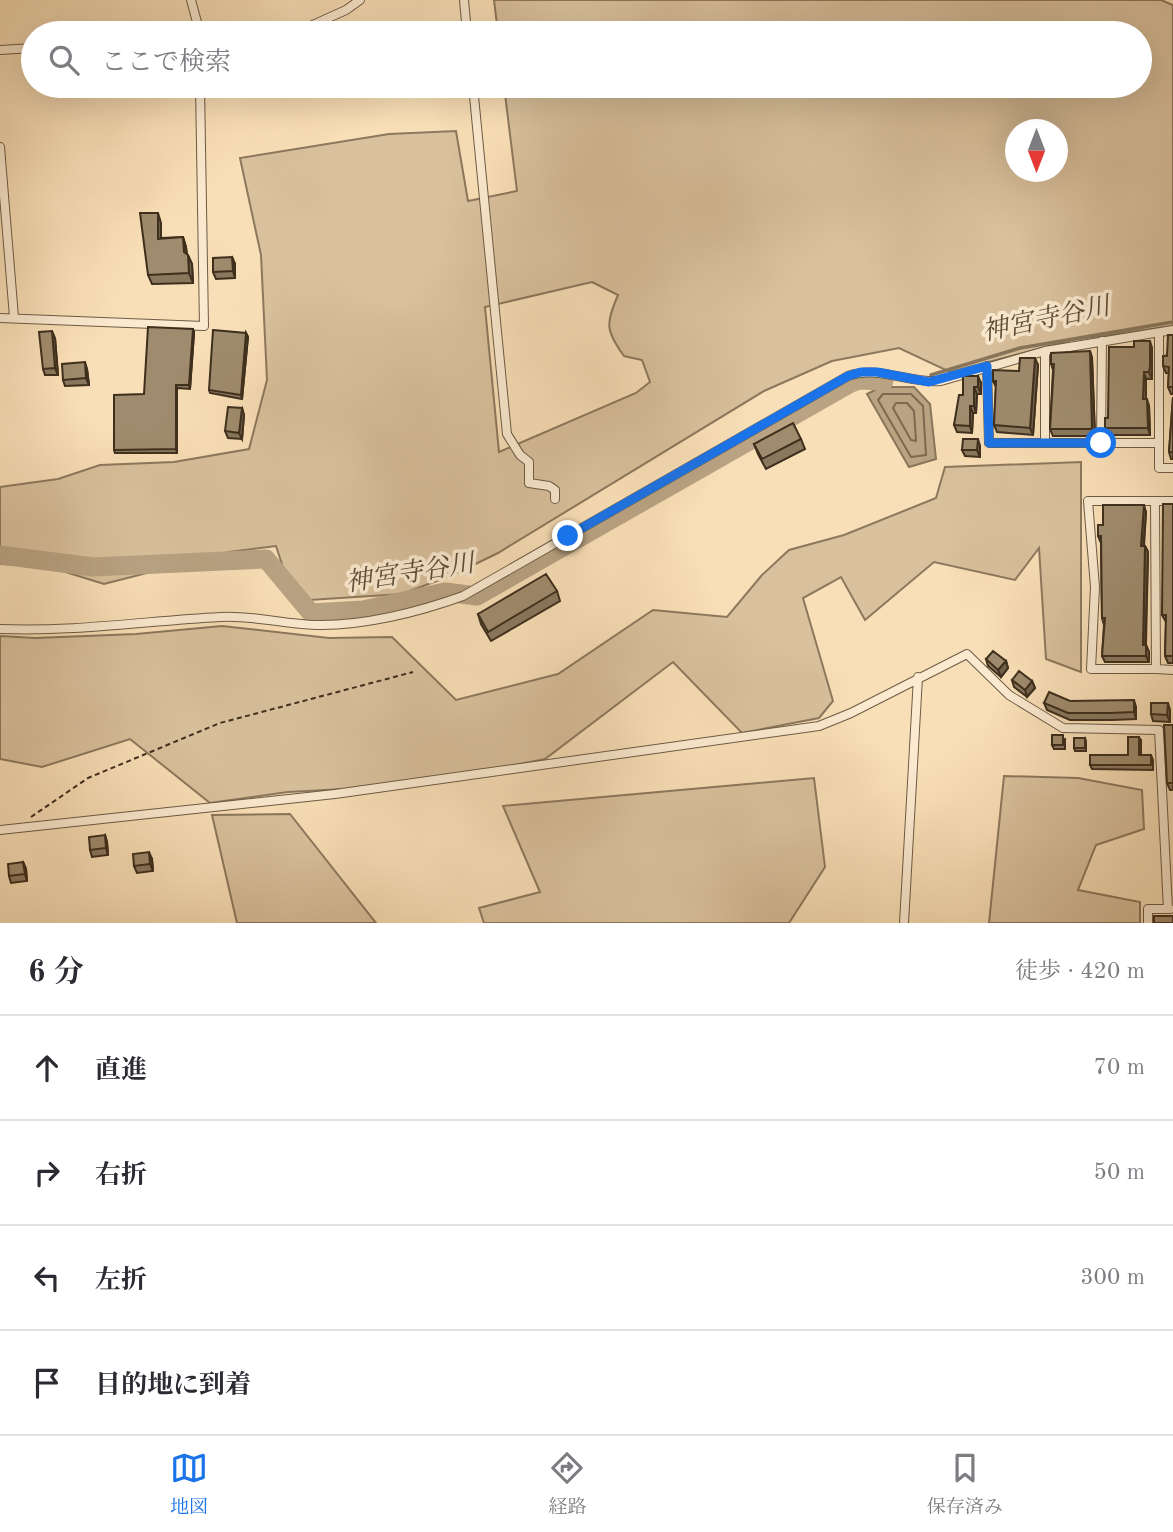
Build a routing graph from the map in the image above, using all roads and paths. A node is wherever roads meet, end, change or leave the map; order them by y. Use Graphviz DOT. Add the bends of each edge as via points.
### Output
graph roads {
  1 [pos="191,0"];
  2 [pos="360,0"];
  3 [pos="464,0"];
  4 [pos="197,21"];
  5 [pos="322,21"];
  6 [pos="466,21"];
  7 [pos="21,49"];
  8 [pos="0,50"];
  9 [pos="201,98"];
  10 [pos="474,98"];
  11 [pos="0,147"];
  12 [pos="14,317"];
  13 [pos="0,318"];
  14 [pos="1173,330"];
  15 [pos="1160,333"];
  16 [pos="1102,341"];
  17 [pos="1045,351"];
  18 [pos="987,366"];
  19 [pos="1045,443"];
  20 [pos="1101,443"];
  21 [pos="1159,443"];
  22 [pos="1173,468"];
  23 [pos="555,499"];
  24 [pos="1155,501"];
  25 [pos="1173,501"];
  26 [pos="0,629"];
  27 [pos="1156,669"];
  28 [pos="1173,670"];
  29 [pos="413,672"];
  30 [pos="918,677"];
  31 [pos="28,818"];
  32 [pos="0,830"];
  33 [pos="1170,909"];
  34 [pos="904,923"];
  35 [pos="1148,923"];
  1 -- 4 [label="street"];
  2 -- 5 [label="street"];
  3 -- 6 [label="street"];
  7 -- 8 [label="street"];
  9 -- 12 [label="street" via="204,326"];
  10 -- 23 [label="street" via="506,433 529,462 529,483 552,487"];
  11 -- 12 [label="street"];
  12 -- 13 [label="street"];
  14 -- 15 [label="street"];
  15 -- 16 [label="street"];
  15 -- 21 [label="street"];
  16 -- 17 [label="street"];
  16 -- 20 [label="street"];
  17 -- 18 [label="street"];
  17 -- 19 [label="street"];
  18 -- 19 [label="street" via="989,443"];
  18 -- 26 [label="street" via="929,382 877,372 848,376 447,602 317,625 224,616 105,628"];
  19 -- 20 [label="street"];
  20 -- 21 [label="street"];
  21 -- 22 [label="street" via="1159,467"];
  24 -- 25 [label="street"];
  24 -- 27 [label="street"];
  24 -- 27 [label="street" via="1088,501 1095,587 1091,669"];
  27 -- 28 [label="street"];
  29 -- 31 [label="path" via="220,723 88,778"];
  30 -- 32 [label="street" via="818,726 335,794"];
  30 -- 33 [label="street" via="967,654 1009,695 1063,728 1159,730"];
  30 -- 34 [label="street"];
  33 -- 35 [label="street" via="1148,909"];
}
